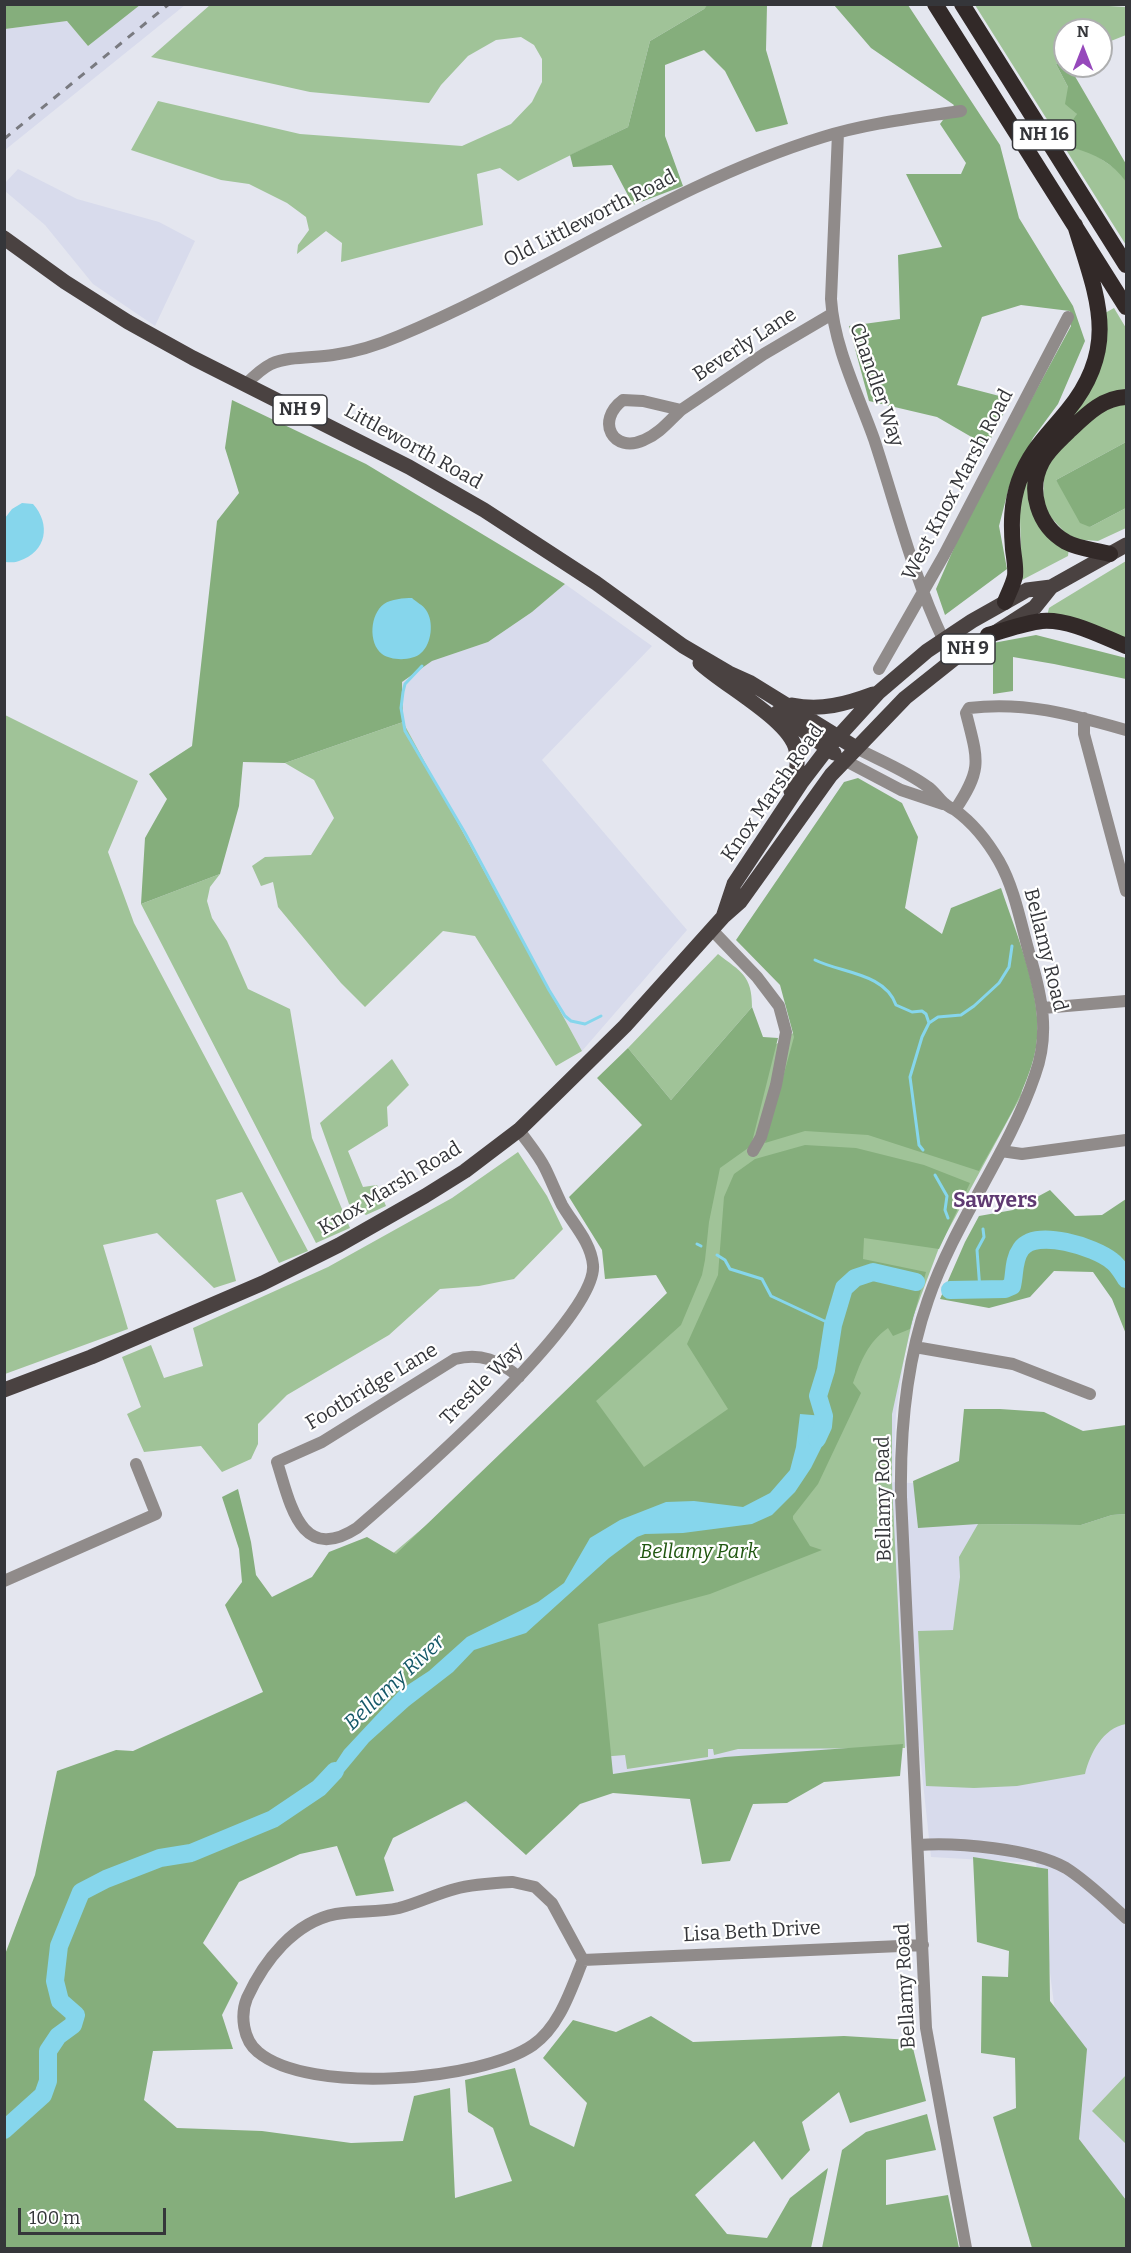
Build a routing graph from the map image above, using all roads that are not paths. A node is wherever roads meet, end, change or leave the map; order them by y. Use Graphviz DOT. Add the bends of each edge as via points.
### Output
graph roads {
  1 [pos="935,4"];
  2 [pos="962,4"];
  3 [pos="962,111"];
  4 [pos="838,133"];
  5 [pos="1075,225"];
  6 [pos="4,238"];
  7 [pos="1126,265"];
  8 [pos="1126,307"];
  9 [pos="832,314"];
  10 [pos="1068,317"];
  11 [pos="246,384"];
  12 [pos="1126,397"];
  13 [pos="681,410"];
  14 [pos="1126,545"];
  15 [pos="1110,554"];
  16 [pos="1051,588"];
  17 [pos="924,592"];
  18 [pos="1005,602"];
  19 [pos="988,635"];
  20 [pos="943,639"];
  21 [pos="683,646"];
  22 [pos="1126,646"];
  23 [pos="879,669"];
  24 [pos="729,673"];
  25 [pos="879,692"];
  26 [pos="784,704"];
  27 [pos="1084,718"];
  28 [pos="1126,730"];
  29 [pos="838,737"];
  30 [pos="856,748"];
  31 [pos="827,749"];
  32 [pos="844,760"];
  33 [pos="950,807"];
  34 [pos="785,808"];
  35 [pos="1126,891"];
  36 [pos="723,917"];
  37 [pos="712,930"];
  38 [pos="1126,1001"];
  39 [pos="1043,1008"];
  40 [pos="519,1130"];
  41 [pos="1126,1140"];
  42 [pos="753,1151"];
  43 [pos="1001,1151"];
  44 [pos="915,1347"];
  45 [pos="519,1377"];
  46 [pos="4,1390"];
  47 [pos="1090,1394"];
  48 [pos="277,1462"];
  49 [pos="136,1464"];
  50 [pos="4,1581"];
  51 [pos="918,1845"];
  52 [pos="1126,1918"];
  53 [pos="923,1945"];
  54 [pos="583,1960"];
  55 [pos="966,2248"];
  1 -- 5 [label="highway, NH 16"];
  2 -- 7 [label="highway, NH 16"];
  3 -- 4 [label="street, Old Littleworth Road"];
  4 -- 9 [label="street, Chandler Way"];
  4 -- 11 [label="street, Old Littleworth Road" via="684,192 398,337 354,351 277,362"];
  5 -- 8 [label="highway, NH 16"];
  5 -- 18 [label="highway" via="1098,299 1098,350 1095,366 1080,395 1026,462 1014,497 1011,517 1015,574"];
  6 -- 11 [label="main road, Littleworth Road / NH 9" via="128,322"];
  9 -- 13 [label="street, Beverly Lane"];
  9 -- 17 [label="street, Chandler Way"];
  10 -- 17 [label="street, West Knox Marsh Road"];
  11 -- 21 [label="main road, Littleworth Road / NH 9" via="484,510 586,576"];
  12 -- 15 [label="highway" via="1098,405 1076,424 1045,456 1035,486 1039,511 1053,532 1075,546"];
  13 -- 13 [label="street, Beverly Lane" via="656,433 631,444 617,441 609,425 612,410 623,400"];
  14 -- 15 [label="main road, Knox Marsh Road / NH 9"];
  15 -- 16 [label="main road, Knox Marsh Road / NH 9"];
  16 -- 18 [label="main road, Knox Marsh Road / NH 9" via="1028,590"];
  16 -- 19 [label="main road, Knox Marsh Road / NH 9" via="1035,607"];
  17 -- 20 [label="street, Chandler Way"];
  17 -- 23 [label="street, West Knox Marsh Road"];
  18 -- 20 [label="main road, Knox Marsh Road / NH 9"];
  19 -- 22 [label="highway" via="1051,621"];
  19 -- 30 [label="main road, Knox Marsh Road / NH 9" via="914,690"];
  20 -- 25 [label="main road, Knox Marsh Road / NH 9"];
  21 -- 24 [label="main road, Littleworth Road / NH 9"];
  21 -- 34 [label="main road" via="713,676 782,726 794,742 796,772"];
  24 -- 26 [label="main road, Littleworth Road / NH 9"];
  24 -- 31 [label="main road, Littleworth Road / NH 9"];
  25 -- 26 [label="main road, NH 9" via="830,707 814,709"];
  25 -- 29 [label="main road, Knox Marsh Road"];
  26 -- 29 [label="main road, Littleworth Road / NH 9"];
  27 -- 28 [label="street"];
  27 -- 33 [label="street" via="1026,706 969,708 966,713 976,765 970,787"];
  27 -- 35 [label="street" via="1089,755"];
  29 -- 30 [label="main road, Littleworth Road / NH 9"];
  29 -- 31 [label="main road, Knox Marsh Road"];
  30 -- 32 [label="main road, Knox Marsh Road / NH 9"];
  30 -- 33 [label="street, Bellamy Road" via="928,787"];
  31 -- 32 [label="main road, Littleworth Road / NH 9"];
  31 -- 34 [label="main road, Knox Marsh Road"];
  32 -- 33 [label="street, Bellamy Road" via="901,790"];
  32 -- 36 [label="main road, Knox Marsh Road" via="740,902"];
  33 -- 39 [label="street, Bellamy Road" via="981,834 1006,874"];
  34 -- 36 [label="main road, Knox Marsh Road" via="734,884"];
  36 -- 37 [label="main road, Knox Marsh Road"];
  37 -- 40 [label="main road, Knox Marsh Road" via="625,1026"];
  37 -- 42 [label="street" via="779,1006 786,1032 776,1085"];
  38 -- 39 [label="street"];
  39 -- 43 [label="street, Bellamy Road" via="1041,1056"];
  40 -- 45 [label="street, Trestle Way" via="546,1169 586,1242 593,1265 593,1277 583,1297"];
  40 -- 46 [label="main road, Knox Marsh Road" via="425,1196 317,1257 188,1316"];
  41 -- 43 [label="street" via="1022,1154"];
  43 -- 44 [label="street, Bellamy Road" via="953,1239 928,1300"];
  44 -- 47 [label="street" via="1013,1364"];
  44 -- 51 [label="street, Bellamy Road" via="901,1460"];
  45 -- 48 [label="street, Footbridge Lane" via="497,1361 478,1355 455,1359 343,1430"];
  45 -- 48 [label="street, Trestle Way" via="365,1521 341,1537 324,1540 306,1532 292,1512"];
  49 -- 50 [label="street" via="156,1514"];
  51 -- 52 [label="street" via="1007,1850 1051,1860 1078,1877"];
  51 -- 53 [label="street, Bellamy Road"];
  53 -- 54 [label="street, Lisa Beth Drive"];
  53 -- 55 [label="street, Bellamy Road" via="928,2050"];
  54 -- 54 [label="street" via="552,1903 535,1887 513,1882 455,1889 400,1908 333,1915 310,1922 288,1938 259,1976 243,2009 245,2032 257,2052 311,2074 381,2079 439,2074 496,2061 534,2044 550,2029"];
}
